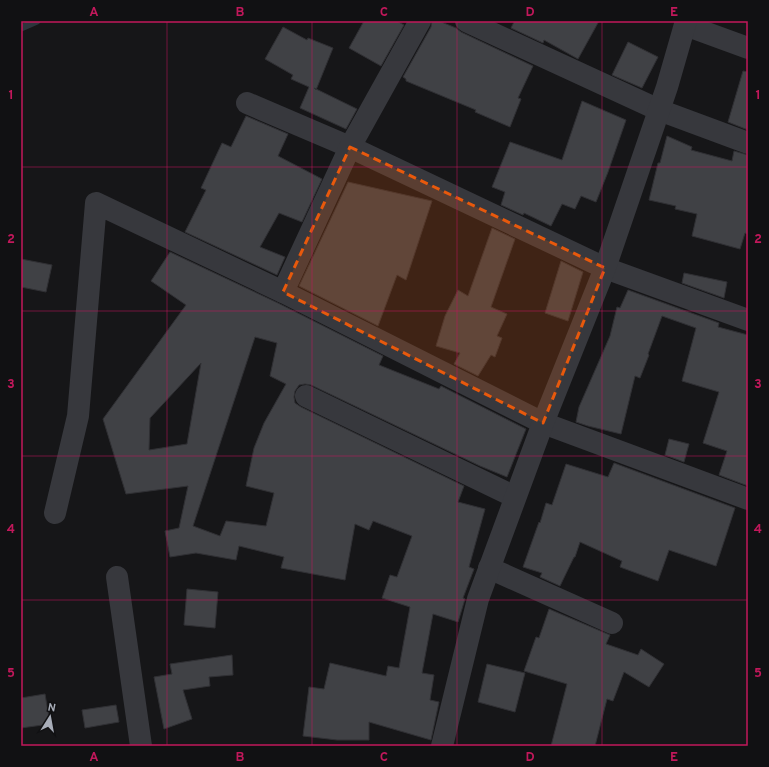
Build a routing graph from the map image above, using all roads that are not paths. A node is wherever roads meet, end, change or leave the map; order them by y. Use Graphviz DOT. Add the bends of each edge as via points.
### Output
graph roads {
  1 [pos="420,21"];
  2 [pos="466,21"];
  3 [pos="686,23"];
  4 [pos="748,48"];
  5 [pos="247,103"];
  6 [pos="659,110"];
  7 [pos="748,142"];
  8 [pos="350,147"];
  9 [pos="605,268"];
  10 [pos="283,292"];
  11 [pos="748,320"];
  12 [pos="306,396"];
  13 [pos="543,423"];
  14 [pos="515,497"];
  15 [pos="748,499"];
  16 [pos="55,513"];
  17 [pos="489,568"];
  18 [pos="117,577"];
  19 [pos="612,623"];
  20 [pos="141,746"];
  21 [pos="442,746"];
  1 -- 8 [label="street"];
  2 -- 6 [label="street"];
  3 -- 4 [label="street"];
  3 -- 6 [label="street"];
  5 -- 8 [label="street"];
  6 -- 7 [label="street"];
  6 -- 9 [label="street"];
  8 -- 9 [label="street"];
  8 -- 10 [label="street"];
  9 -- 11 [label="street"];
  9 -- 13 [label="street"];
  10 -- 13 [label="street"];
  10 -- 16 [label="street" via="96,203 78,416"];
  12 -- 14 [label="street"];
  13 -- 14 [label="street"];
  13 -- 15 [label="street"];
  14 -- 17 [label="street"];
  17 -- 19 [label="street"];
  17 -- 21 [label="street" via="478,599"];
  18 -- 20 [label="street"];
}
